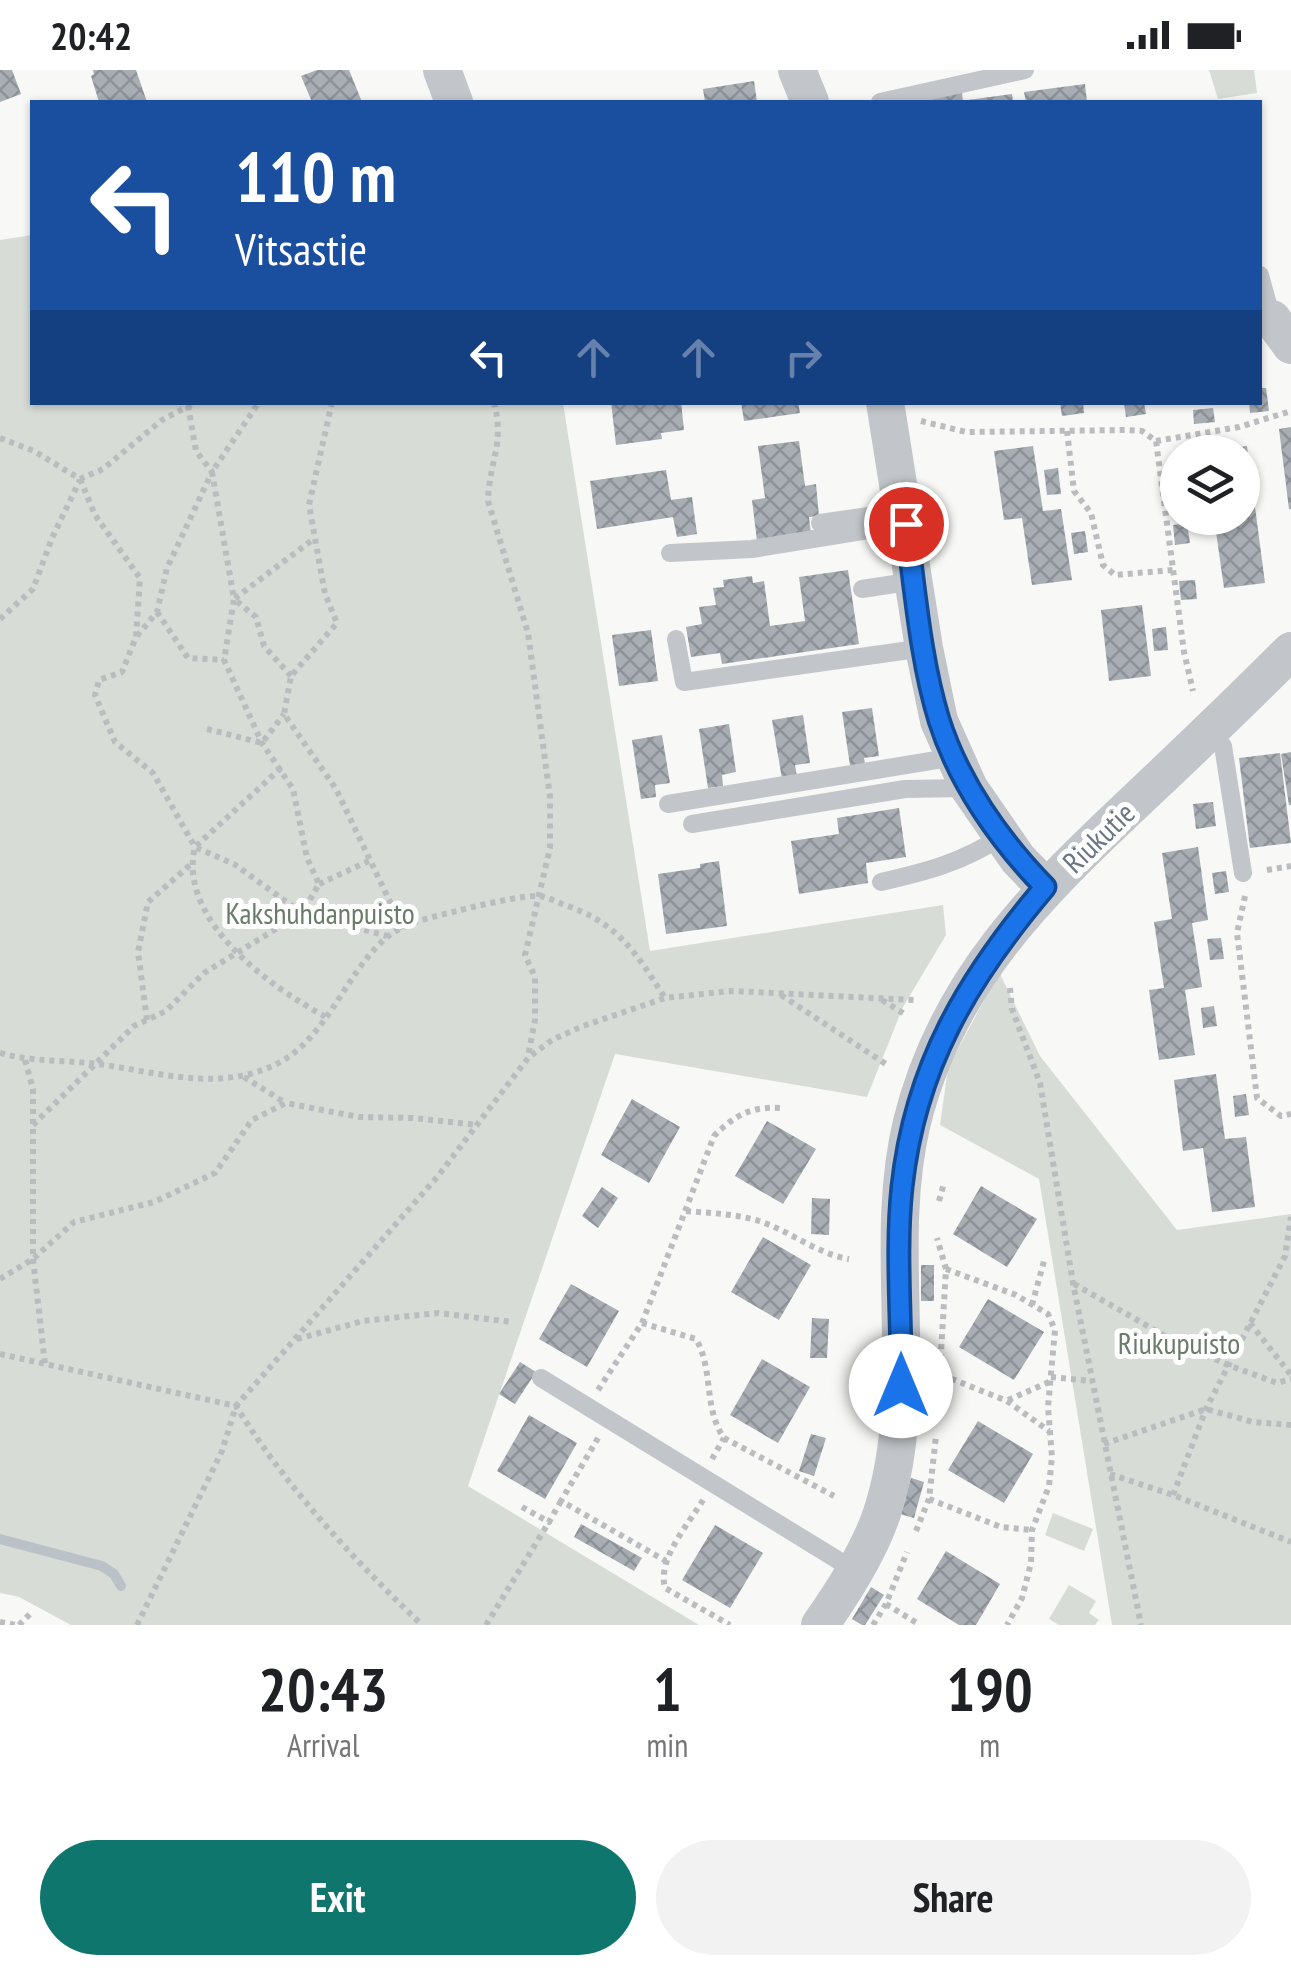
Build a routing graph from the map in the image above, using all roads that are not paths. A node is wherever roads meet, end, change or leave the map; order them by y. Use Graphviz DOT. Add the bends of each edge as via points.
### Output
graph roads {
  1 [pos="442,70"];
  2 [pos="797,70"];
  3 [pos="1025,70"];
  4 [pos="453,100"];
  5 [pos="809,100"];
  6 [pos="889,100"];
  7 [pos="1262,283"];
  8 [pos="1281,332"];
  9 [pos="887,414"];
  10 [pos="905,517"];
  11 [pos="820,522"];
  12 [pos="670,553"];
  13 [pos="914,582"];
  14 [pos="862,589"];
  15 [pos="676,639"];
  16 [pos="924,648"];
  17 [pos="1286,665"];
  18 [pos="1223,746"];
  19 [pos="962,772"];
  20 [pos="668,804"];
  21 [pos="692,824"];
  22 [pos="1002,836"];
  23 [pos="1243,873"];
  24 [pos="881,882"];
  25 [pos="1045,887"];
  26 [pos="541,1378"];
  27 [pos="854,1570"];
  28 [pos="820,1625"];
  1 -- 4 [label="street"];
  2 -- 5 [label="street"];
  3 -- 6 [label="lane"];
  7 -- 8 [label="lane"];
  9 -- 10 [label="street"];
  10 -- 11 [label="lane"];
  10 -- 12 [label="lane" via="752,549"];
  10 -- 13 [label="street"];
  13 -- 14 [label="lane"];
  13 -- 16 [label="street"];
  15 -- 16 [label="lane" via="684,682"];
  16 -- 19 [label="street" via="939,720"];
  17 -- 25 [label="street, Riukutie"];
  18 -- 23 [label="lane"];
  19 -- 20 [label="lane"];
  19 -- 21 [label="lane" via="905,789"];
  19 -- 22 [label="street"];
  22 -- 24 [label="lane" via="973,856"];
  22 -- 25 [label="street"];
  25 -- 27 [label="street, Riukutie" via="959,1003 917,1106 900,1218 898,1426 882,1514"];
  26 -- 27 [label="lane"];
  27 -- 28 [label="street, Riukutie"];
}
